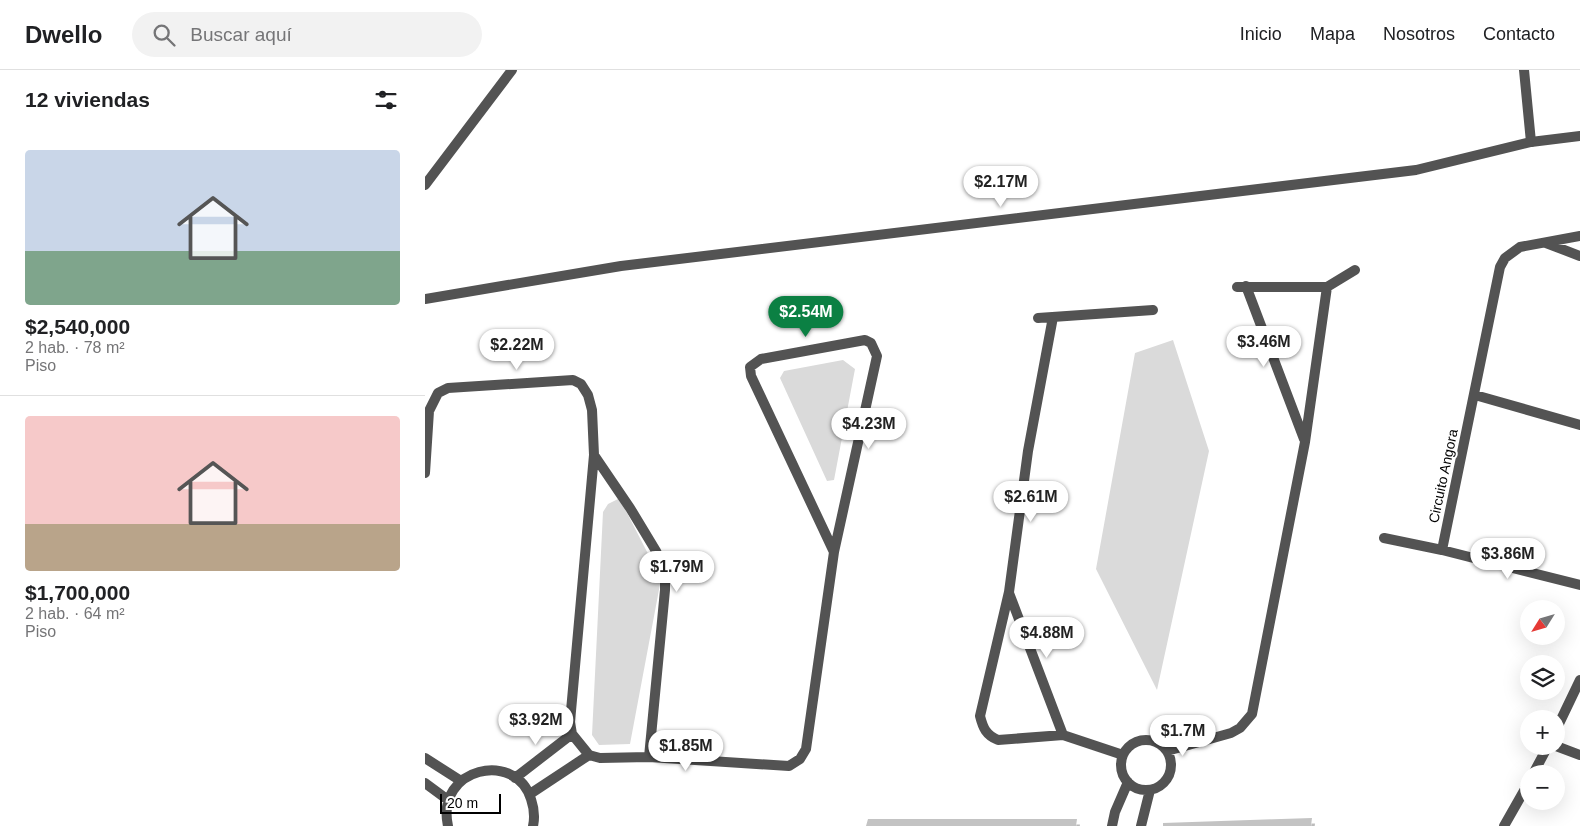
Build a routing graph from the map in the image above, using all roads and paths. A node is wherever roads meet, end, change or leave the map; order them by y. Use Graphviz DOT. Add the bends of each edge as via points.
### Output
graph roads {
  1 [pos="512,70"];
  2 [pos="1524,70"];
  3 [pos="1580,136"];
  4 [pos="1531,142"];
  5 [pos="425,185"];
  6 [pos="1580,236"];
  7 [pos="1544,243"];
  8 [pos="1580,256"];
  9 [pos="1355,270"];
  10 [pos="1327,287"];
  11 [pos="425,299"];
  12 [pos="1153,310"];
  13 [pos="1053,317"];
  14 [pos="1038,318"];
  15 [pos="1475,395"];
  16 [pos="1580,425"];
  17 [pos="1305,442"];
  18 [pos="594,455"];
  19 [pos="425,473"];
  20 [pos="1384,538"];
  21 [pos="1441,550"];
  22 [pos="835,552"];
  23 [pos="1580,585"];
  24 [pos="1009,592"];
  25 [pos="1580,680"];
  26 [pos="1565,711"];
  27 [pos="571,734"];
  28 [pos="1063,735"];
  29 [pos="1565,749"];
  30 [pos="1167,751"];
  31 [pos="589,754"];
  32 [pos="1123,755"];
  33 [pos="1580,755"];
  34 [pos="649,757"];
  35 [pos="425,758"];
  36 [pos="515,778"];
  37 [pos="461,781"];
  38 [pos="1128,782"];
  39 [pos="425,783"];
  40 [pos="1150,790"];
  41 [pos="530,794"];
  42 [pos="1520,798"];
  43 [pos="448,800"];
  44 [pos="448,826"];
  45 [pos="533,826"];
  46 [pos="1112,826"];
  47 [pos="1141,826"];
  48 [pos="1504,826"];
  1 -- 5 [label="street"];
  2 -- 4 [label="street"];
  3 -- 4 [label="street"];
  4 -- 11 [label="street" via="1416,170 621,266"];
  6 -- 7 [label="street"];
  7 -- 8 [label="street"];
  7 -- 15 [label="street, Circuito Angora" via="1512,251 1500,267"];
  9 -- 10 [label="street"];
  10 -- 17 [label="street"];
  10 -- 17 [label="street" via="1242,286"];
  12 -- 13 [label="street"];
  13 -- 14 [label="street"];
  13 -- 24 [label="street" via="1028,451"];
  15 -- 16 [label="street"];
  15 -- 21 [label="street, Circuito Angora"];
  17 -- 30 [label="street" via="1252,714 1247,722 1231,733"];
  18 -- 19 [label="street" via="588,395 581,384 573,380 448,388 439,393 429,411"];
  18 -- 27 [label="street"];
  18 -- 34 [label="street" via="636,516 665,572"];
  20 -- 21 [label="street"];
  21 -- 23 [label="street"];
  22 -- 22 [label="street" via="877,356 871,343 865,340 761,359 750,368"];
  22 -- 34 [label="street" via="806,749 800,759 789,766"];
  24 -- 28 [label="street"];
  24 -- 28 [label="street" via="980,716 983,728 998,740"];
  25 -- 26 [label="street"];
  27 -- 31 [label="street"];
  27 -- 36 [label="street"];
  28 -- 32 [label="street"];
  29 -- 33 [label="street"];
  30 -- 32 [label="street" via="1148,739 1133,743"];
  30 -- 40 [label="street" via="1171,759 1169,776 1157,788"];
  31 -- 34 [label="street" via="600,758"];
  31 -- 41 [label="street"];
  32 -- 38 [label="street" via="1121,770"];
  35 -- 37 [label="street"];
  36 -- 37 [label="street" via="487,770 473,773"];
  36 -- 41 [label="street"];
  37 -- 43 [label="street"];
  38 -- 40 [label="street" via="1141,790"];
  38 -- 46 [label="street"];
  39 -- 43 [label="street"];
  40 -- 47 [label="street"];
  41 -- 45 [label="street" via="534,809"];
  42 -- 48 [label="street"];
  43 -- 44 [label="street" via="445,815"];
}
